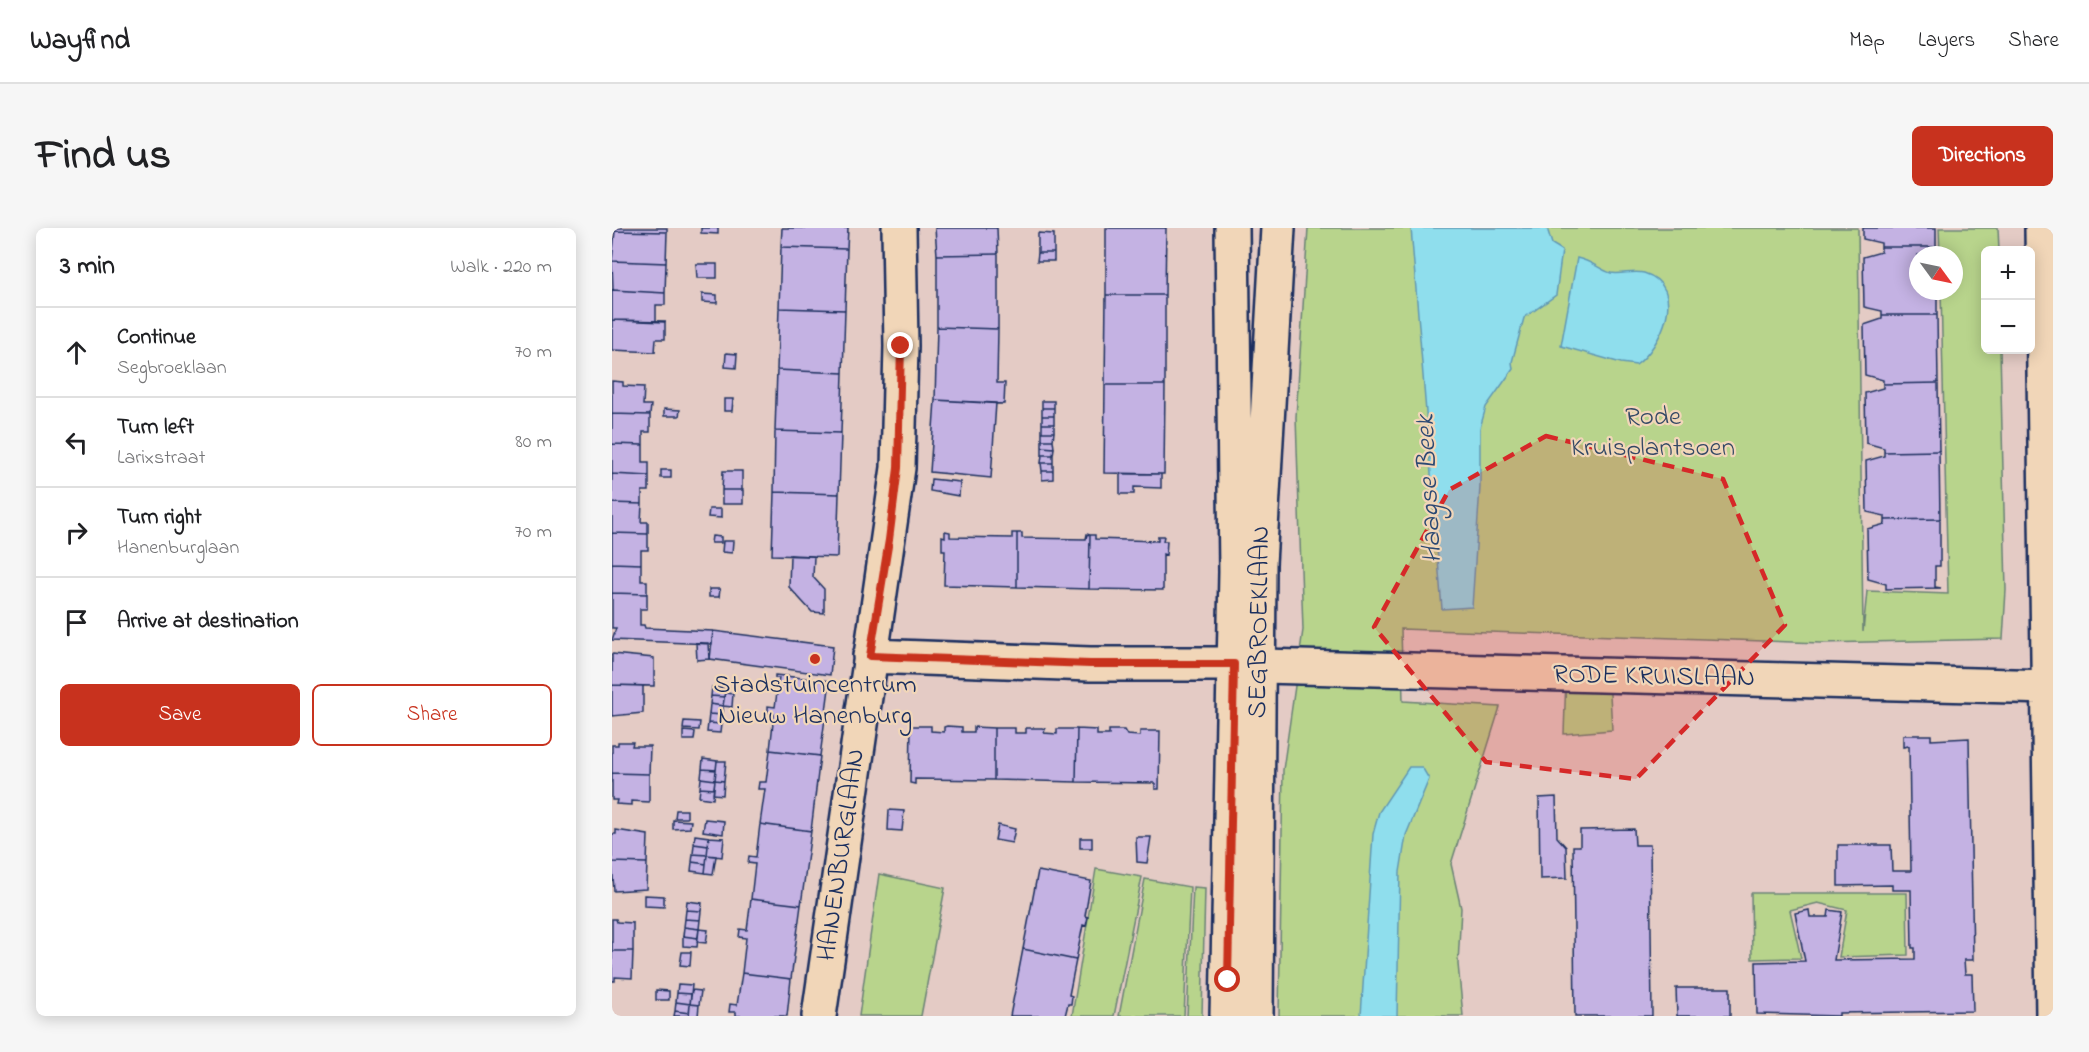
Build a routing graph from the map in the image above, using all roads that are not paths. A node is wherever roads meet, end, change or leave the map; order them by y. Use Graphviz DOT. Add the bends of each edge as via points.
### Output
graph roads {
  1 [pos="899,228"];
  2 [pos="1232,228"];
  3 [pos="1278,228"];
  4 [pos="2042,228"];
  5 [pos="2049,376"];
  6 [pos="870,656"];
  7 [pos="1246,665"];
  8 [pos="2049,687"];
  9 [pos="819,1016"];
  10 [pos="1227,1016"];
  11 [pos="1256,1016"];
  12 [pos="2053,1016"];
  1 -- 6 [label="street, HANENBURGLAAN" via="898,468"];
  2 -- 7 [label="street, SEGBROEKLAAN" via="1236,572"];
  3 -- 7 [label="street, SEGBROEKLAAN" via="1259,564"];
  4 -- 5 [label="street"];
  5 -- 8 [label="street"];
  6 -- 7 [label="street, RODE KRUISLAAN"];
  6 -- 9 [label="street, HANENBURGLAAN"];
  7 -- 8 [label="street, RODE KRUISLAAN"];
  7 -- 10 [label="street, SEGBROEKLAAN"];
  7 -- 11 [label="street, SEGBROEKLAAN"];
  8 -- 12 [label="street"];
}
